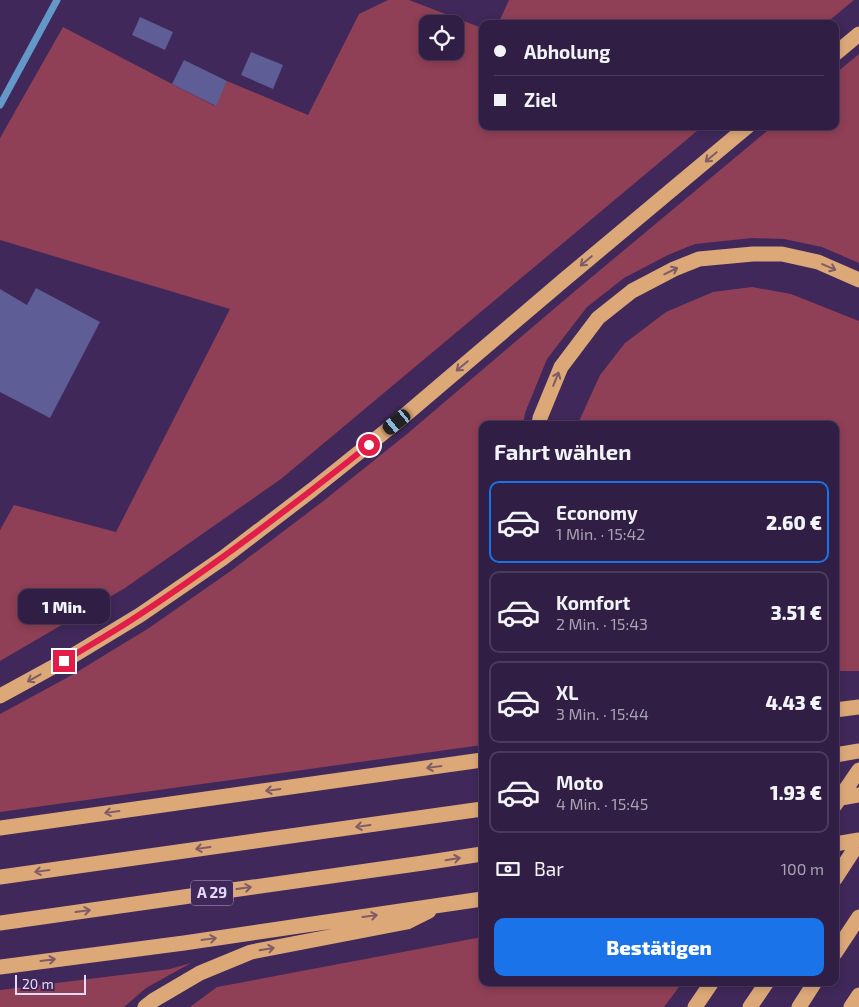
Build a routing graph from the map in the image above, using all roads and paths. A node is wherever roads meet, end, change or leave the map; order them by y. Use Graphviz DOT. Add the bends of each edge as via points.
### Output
graph roads {
  1 [pos="859,34"];
  2 [pos="839,51"];
  3 [pos="743,130"];
  4 [pos="859,280"];
  5 [pos="540,421"];
  6 [pos="0,696"];
  7 [pos="839,704"];
  8 [pos="859,706"];
  9 [pos="839,709"];
  10 [pos="859,751"];
  11 [pos="839,754"];
  12 [pos="479,760"];
  13 [pos="859,770"];
  14 [pos="859,795"];
  15 [pos="839,798"];
  16 [pos="839,799"];
  17 [pos="479,809"];
  18 [pos="0,828"];
  19 [pos="859,841"];
  20 [pos="839,844"];
  21 [pos="479,854"];
  22 [pos="839,873"];
  23 [pos="0,877"];
  24 [pos="479,900"];
  25 [pos="441,906"];
  26 [pos="859,917"];
  27 [pos="0,922"];
  28 [pos="839,947"];
  29 [pos="0,967"];
  30 [pos="709,986"];
  31 [pos="764,986"];
  32 [pos="813,986"];
  33 [pos="859,996"];
  34 [pos="145,1007"];
  35 [pos="696,1007"];
  36 [pos="750,1007"];
  37 [pos="799,1007"];
  38 [pos="851,1007"];
  1 -- 2 [label="highway"];
  3 -- 6 [label="highway, one-way" via="397,422 223,558 140,615"];
  5 -- 4 [label="highway, one-way" via="561,367 598,318 632,291 674,269 699,259 782,254 818,262"];
  7 -- 8 [label="highway"];
  8 -- 9 [label="highway"];
  10 -- 11 [label="highway"];
  12 -- 18 [label="highway, one-way"];
  13 -- 16 [label="highway"];
  14 -- 15 [label="highway, bridge"];
  17 -- 23 [label="highway, one-way"];
  19 -- 20 [label="highway"];
  19 -- 22 [label="highway"];
  27 -- 21 [label="highway, A 29, one-way"];
  24 -- 25 [label="highway"];
  29 -- 25 [label="highway, one-way"];
  34 -- 25 [label="highway, one-way" via="200,973 251,952 407,922"];
  26 -- 28 [label="highway"];
  30 -- 35 [label="highway"];
  31 -- 36 [label="highway"];
  32 -- 37 [label="highway"];
  33 -- 38 [label="highway"];
}
